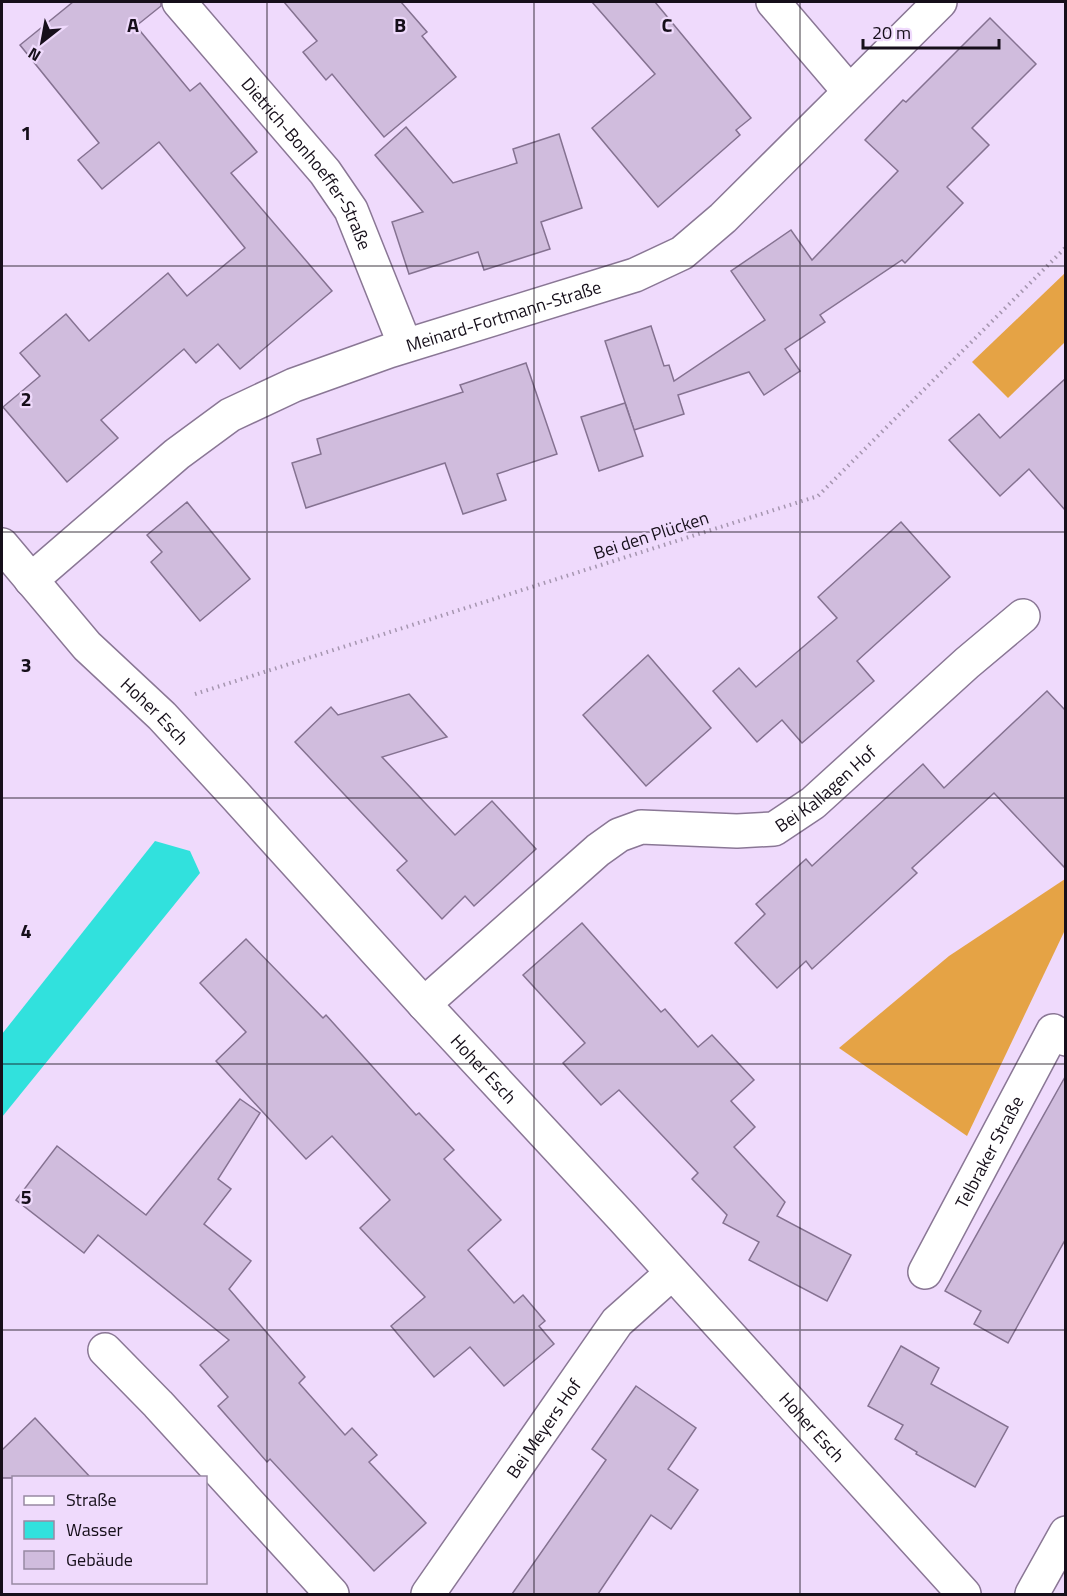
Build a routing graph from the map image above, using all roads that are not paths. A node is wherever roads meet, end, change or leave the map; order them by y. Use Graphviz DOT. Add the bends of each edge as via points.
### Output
graph roads {
  1 [pos="179,2"];
  2 [pos="773,2"];
  3 [pos="940,2"];
  4 [pos="849,91"];
  5 [pos="405,345"];
  6 [pos="2,545"];
  7 [pos="31,580"];
  8 [pos="1023,616"];
  9 [pos="424,1004"];
  10 [pos="1061,1026"];
  11 [pos="925,1272"];
  12 [pos="672,1273"];
  13 [pos="105,1350"];
  14 [pos="1065,1533"];
  15 [pos="332,1594"];
  16 [pos="428,1594"];
  17 [pos="964,1594"];
  18 [pos="1032,1594"];
  1 -- 5 [label="street, Dietrich-Bonhoeffer-Straße" via="325,172 351,210"];
  2 -- 4 [label="street"];
  3 -- 4 [label="street, Meinard-Fortmann-Straße"];
  4 -- 5 [label="street, Meinard-Fortmann-Straße" via="723,218 682,253 635,275"];
  5 -- 7 [label="street, Meinard-Fortmann-Straße" via="294,385 230,415 177,454"];
  6 -- 7 [label="street, Hoher Esch"];
  7 -- 9 [label="street, Hoher Esch" via="87,646 162,716"];
  8 -- 9 [label="street, Bei Kallagen Hof" via="813,802 774,829 641,827 619,835"];
  9 -- 12 [label="street, Hoher Esch"];
  10 -- 11 [label="street, Telbraker Straße"];
  12 -- 16 [label="street, Bei Meyers Hof" via="616,1322"];
  12 -- 17 [label="street, Hoher Esch"];
  13 -- 15 [label="street"];
  14 -- 18 [label="street"];
}
